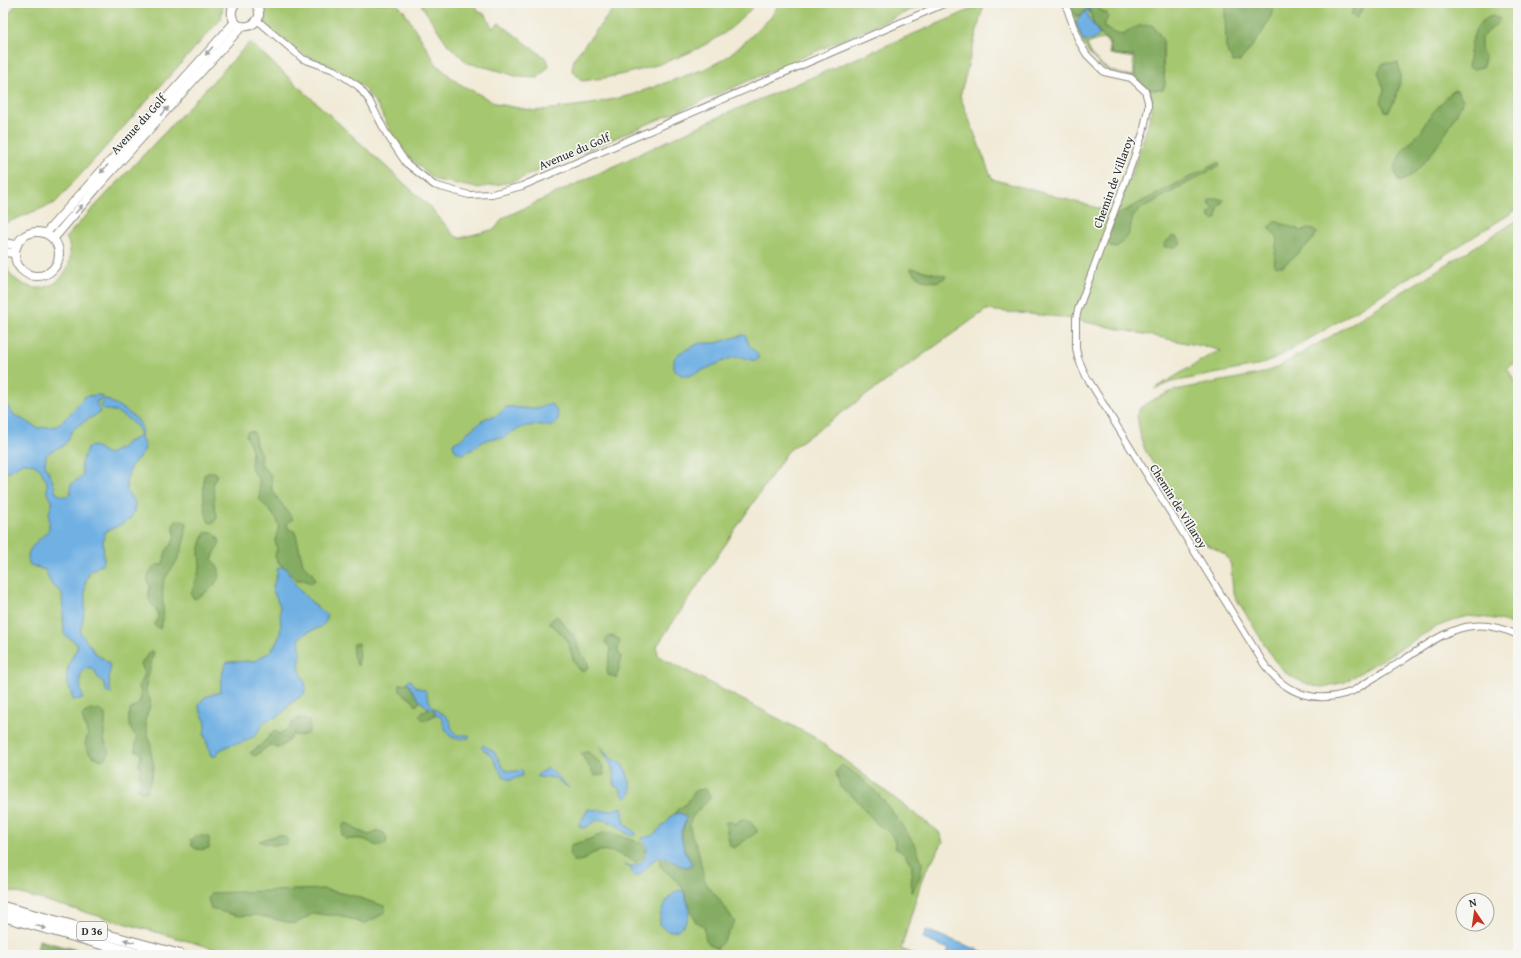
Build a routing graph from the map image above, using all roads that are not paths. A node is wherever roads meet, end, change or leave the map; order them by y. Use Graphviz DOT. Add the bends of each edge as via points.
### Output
graph roads {
  1 [pos="236,3"];
  2 [pos="255,3"];
  3 [pos="946,3"];
  4 [pos="1065,3"];
  5 [pos="257,20"];
  6 [pos="238,24"];
  7 [pos="50,236"];
  8 [pos="3,243"];
  9 [pos="16,249"];
  10 [pos="3,252"];
  11 [pos="1518,635"];
  12 [pos="3,907"];
  13 [pos="3,916"];
  14 [pos="141,955"];
  15 [pos="180,955"];
  1 -- 6 [label="street" via="231,13"];
  2 -- 5 [label="street" via="259,11"];
  3 -- 5 [label="street, Avenue du Golf" via="522,186 492,194 469,195 434,185 406,163 358,86 334,70 303,59"];
  4 -- 11 [label="street, Chemin de Villaroy" via="1079,42 1087,55 1104,72 1131,78 1145,91 1148,102 1143,133 1076,318 1078,358 1086,376 1264,664 1278,681 1295,692 1321,697 1339,696 1352,691 1440,636 1457,629 1475,625 1495,627"];
  5 -- 6 [label="street, Avenue du Golf" via="248,26"];
  6 -- 7 [label="street, Avenue du Golf"];
  7 -- 9 [label="street" via="40,231 26,234 20,239"];
  7 -- 9 [label="street" via="58,244 60,257 55,269 48,274 32,276 25,273 16,261"];
  8 -- 9 [label="street"];
  9 -- 10 [label="street"];
  15 -- 12 [label="main road, D 36, one-way"];
  13 -- 14 [label="main road, D 36, one-way"];
}
